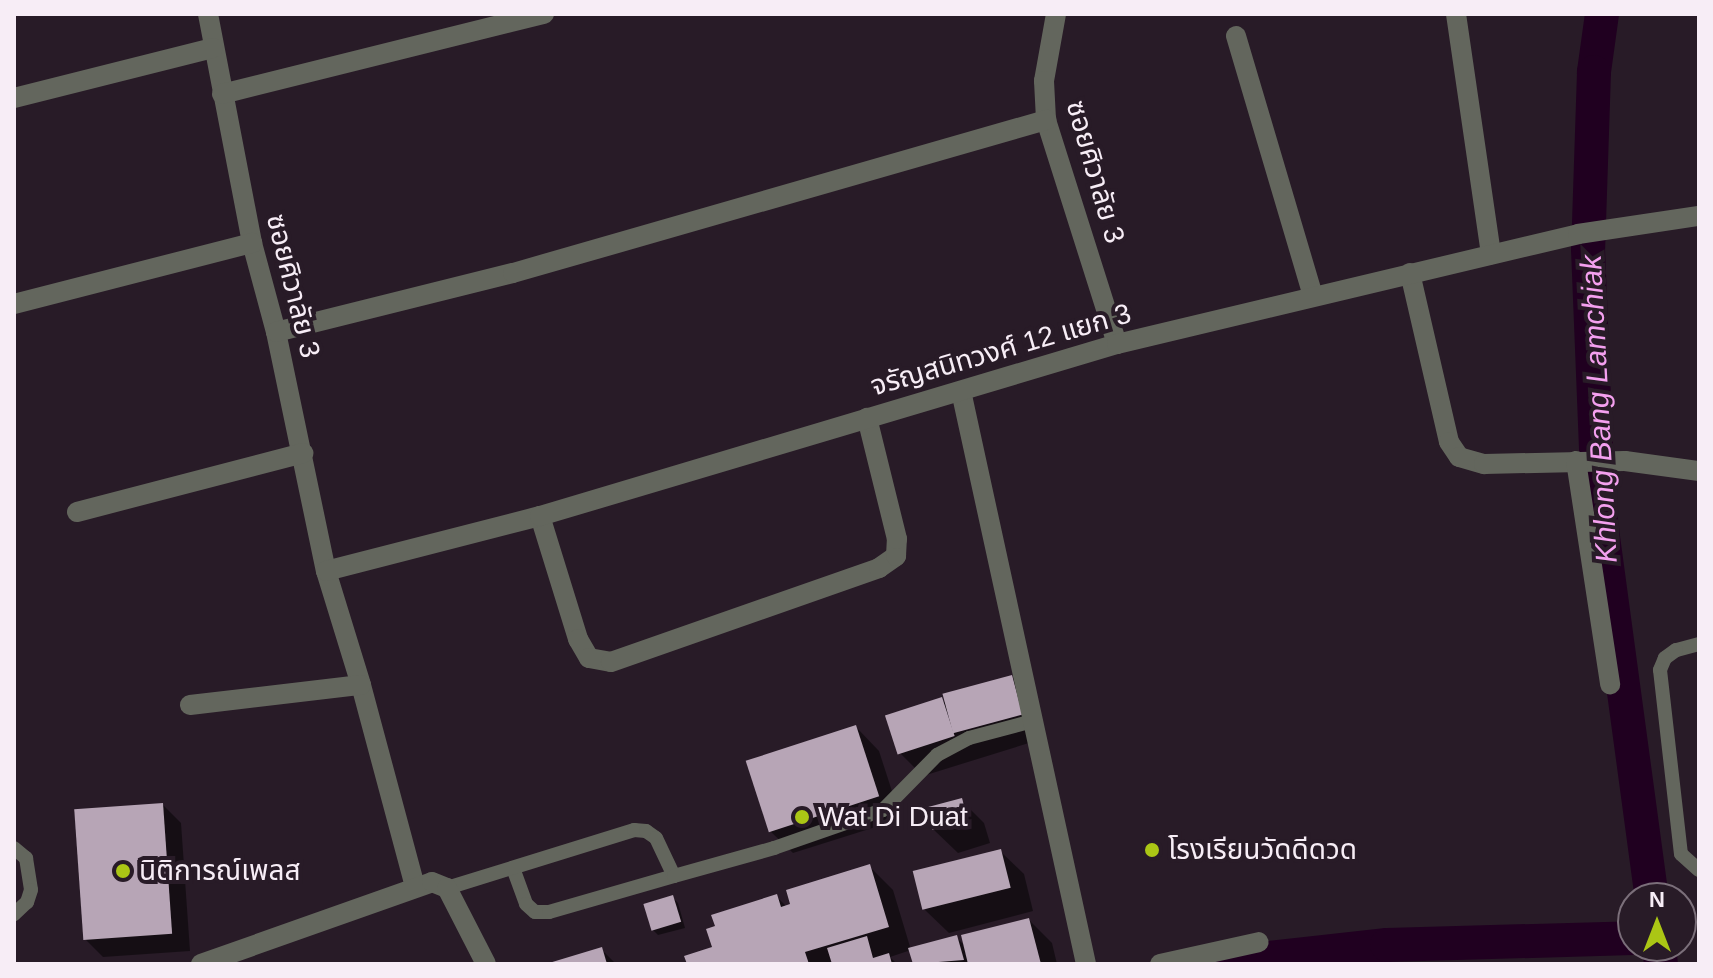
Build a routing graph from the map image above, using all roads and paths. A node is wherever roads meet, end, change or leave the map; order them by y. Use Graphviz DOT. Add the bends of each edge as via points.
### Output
graph roads {
  1 [pos="208,14"];
  2 [pos="544,14"];
  3 [pos="1056,14"];
  4 [pos="1456,14"];
  5 [pos="1236,36"];
  6 [pos="213,48"];
  7 [pos="222,94"];
  8 [pos="14,98"];
  9 [pos="1046,120"];
  10 [pos="1699,216"];
  11 [pos="252,243"];
  12 [pos="1491,254"];
  13 [pos="1410,273"];
  14 [pos="1313,296"];
  15 [pos="14,304"];
  16 [pos="276,332"];
  17 [pos="1117,344"];
  18 [pos="961,391"];
  19 [pos="867,418"];
  20 [pos="303,453"];
  21 [pos="1581,461"];
  22 [pos="1699,471"];
  23 [pos="77,512"];
  24 [pos="540,516"];
  25 [pos="326,571"];
  26 [pos="1699,644"];
  27 [pos="1610,684"];
  28 [pos="361,685"];
  29 [pos="190,705"];
  30 [pos="1033,721"];
  31 [pos="14,848"];
  32 [pos="513,868"];
  33 [pos="1699,870"];
  34 [pos="674,876"];
  35 [pos="415,887"];
  36 [pos="447,888"];
  37 [pos="14,914"];
  38 [pos="1259,942"];
  39 [pos="1234,955"];
  40 [pos="201,964"];
  41 [pos="486,964"];
  42 [pos="1086,964"];
  43 [pos="1160,964"];
  1 -- 6 [label="street, ซอยศิวาลัย 3"];
  2 -- 7 [label="street"];
  3 -- 9 [label="street, ซอยศิวาลัย 3" via="1044,81"];
  4 -- 12 [label="street"];
  5 -- 14 [label="street"];
  6 -- 7 [label="street, ซอยศิวาลัย 3"];
  6 -- 8 [label="street"];
  7 -- 11 [label="street, ซอยศิวาลัย 3"];
  9 -- 16 [label="street" via="513,273"];
  9 -- 17 [label="street, ซอยศิวาลัย 3"];
  10 -- 12 [label="street, จรัญสนิทวงศ์ 12 แยก 3" via="1578,234"];
  11 -- 15 [label="street"];
  11 -- 16 [label="street, ซอยศิวาลัย 3"];
  12 -- 13 [label="street, จรัญสนิทวงศ์ 12 แยก 3"];
  13 -- 14 [label="street, จรัญสนิทวงศ์ 12 แยก 3"];
  13 -- 21 [label="street" via="1449,442 1459,457 1484,464"];
  14 -- 17 [label="street, จรัญสนิทวงศ์ 12 แยก 3"];
  16 -- 20 [label="street, ซอยศิวาลัย 3"];
  17 -- 18 [label="street, จรัญสนิทวงศ์ 12 แยก 3"];
  18 -- 19 [label="street, จรัญสนิทวงศ์ 12 แยก 3"];
  18 -- 30 [label="street"];
  19 -- 24 [label="street, จรัญสนิทวงศ์ 12 แยก 3"];
  19 -- 24 [label="street" via="897,539 896,556 879,568 611,662 589,658 578,639"];
  20 -- 23 [label="street"];
  20 -- 25 [label="street, ซอยศิวาลัย 3"];
  21 -- 22 [label="street"];
  21 -- 27 [label="street"];
  24 -- 25 [label="street, จรัญสนิทวงศ์ 12 แยก 3"];
  25 -- 28 [label="street, ซอยศิวาลัย 3"];
  26 -- 33 [label="lane" via="1665,658 1660,689 1681,854"];
  28 -- 29 [label="street"];
  28 -- 35 [label="street, ซอยศิวาลัย 3"];
  30 -- 34 [label="lane" via="969,738 937,755 883,810"];
  30 -- 42 [label="street"];
  31 -- 37 [label="lane" via="26,858 31,890"];
  32 -- 34 [label="lane" via="634,830 656,838"];
  32 -- 34 [label="lane" via="526,904 535,912"];
  32 -- 36 [label="lane"];
  35 -- 36 [label="street" via="432,882"];
  35 -- 40 [label="street"];
  36 -- 41 [label="street"];
  38 -- 39 [label="street"];
  39 -- 43 [label="street"];
}
